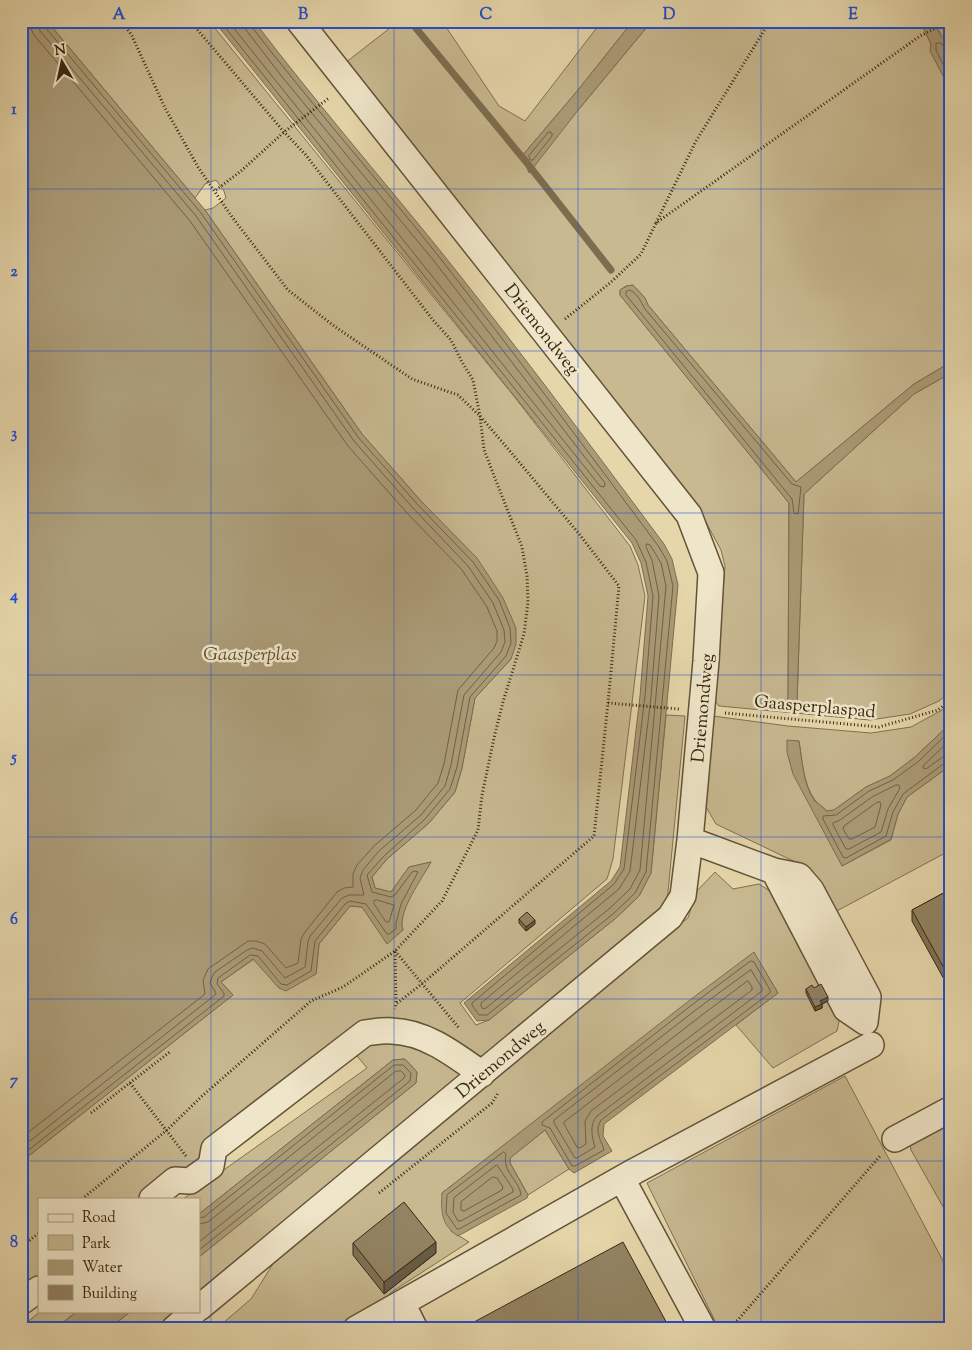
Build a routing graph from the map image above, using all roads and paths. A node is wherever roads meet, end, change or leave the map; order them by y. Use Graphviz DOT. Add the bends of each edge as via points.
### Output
graph roads {
  1 [pos="122,21"];
  2 [pos="190,21"];
  3 [pos="299,21"];
  4 [pos="770,21"];
  5 [pos="948,22"];
  6 [pos="334,94"];
  7 [pos="284,132"];
  8 [pos="216,190"];
  9 [pos="656,224"];
  10 [pos="546,334"];
  11 [pos="480,416"];
  12 [pos="951,700"];
  13 [pos="608,702"];
  14 [pos="692,709"];
  15 [pos="690,840"];
  16 [pos="774,871"];
  17 [pos="395,951"];
  18 [pos="423,983"];
  19 [pos="396,1004"];
  20 [pos="393,1031"];
  21 [pos="871,1045"];
  22 [pos="171,1051"];
  23 [pos="482,1074"];
  24 [pos="130,1083"];
  25 [pos="951,1109"];
  26 [pos="91,1112"];
  27 [pos="167,1130"];
  28 [pos="895,1139"];
  29 [pos="200,1174"];
  30 [pos="622,1179"];
  31 [pos="83,1198"];
  32 [pos="153,1198"];
  33 [pos="38,1234"];
  34 [pos="21,1247"];
  35 [pos="38,1290"];
  36 [pos="21,1302"];
  37 [pos="402,1303"];
  38 [pos="200,1307"];
  39 [pos="194,1312"];
  40 [pos="174,1329"];
  41 [pos="356,1329"];
  42 [pos="415,1329"];
  43 [pos="702,1329"];
  44 [pos="730,1329"];
  1 -- 8 [label="path" via="165,108 198,167"];
  2 -- 7 [label="path"];
  3 -- 10 [label="street, Driemondweg"];
  4 -- 9 [label="path" via="696,141"];
  5 -- 9 [label="path" via="920,36"];
  6 -- 7 [label="path"];
  7 -- 8 [label="path"];
  7 -- 11 [label="path" via="306,154 450,340 473,380"];
  8 -- 11 [label="path" via="232,217 288,290 412,379 458,395"];
  9 -- 10 [label="path" via="641,254"];
  10 -- 14 [label="street, Driemondweg" via="689,515 711,573"];
  11 -- 13 [label="path" via="580,534 619,586"];
  11 -- 17 [label="path" via="484,450 522,547 528,602 524,634 494,738 478,830 442,901"];
  12 -- 14 [label="path, Gaasperplaspad" via="938,710 879,727"];
  13 -- 14 [label="path, Gaasperplaspad"];
  13 -- 18 [label="path" via="594,836"];
  14 -- 15 [label="street, Driemondweg"];
  15 -- 16 [label="street"];
  15 -- 23 [label="street, Driemondweg" via="683,896 670,917"];
  16 -- 16 [label="street" via="846,1009 866,1022 868,997 811,890 799,876"];
  17 -- 18 [label="path"];
  17 -- 19 [label="path"];
  17 -- 27 [label="path" via="343,987 312,1001"];
  18 -- 19 [label="path"];
  19 -- 20 [label="path"];
  20 -- 23 [label="street" via="424,1037"];
  20 -- 29 [label="street" via="360,1036 214,1149 211,1166"];
  21 -- 30 [label="street"];
  22 -- 24 [label="path"];
  23 -- 38 [label="street, Driemondweg"];
  24 -- 26 [label="path"];
  24 -- 27 [label="path"];
  25 -- 28 [label="street"];
  27 -- 29 [label="path"];
  27 -- 31 [label="path"];
  28 -- 44 [label="path"];
  29 -- 32 [label="street" via="190,1181 175,1180"];
  30 -- 37 [label="street"];
  30 -- 43 [label="street"];
  33 -- 34 [label="path"];
  35 -- 36 [label="street"];
  37 -- 41 [label="street"];
  37 -- 42 [label="street"];
  39 -- 40 [label="street"];
}
